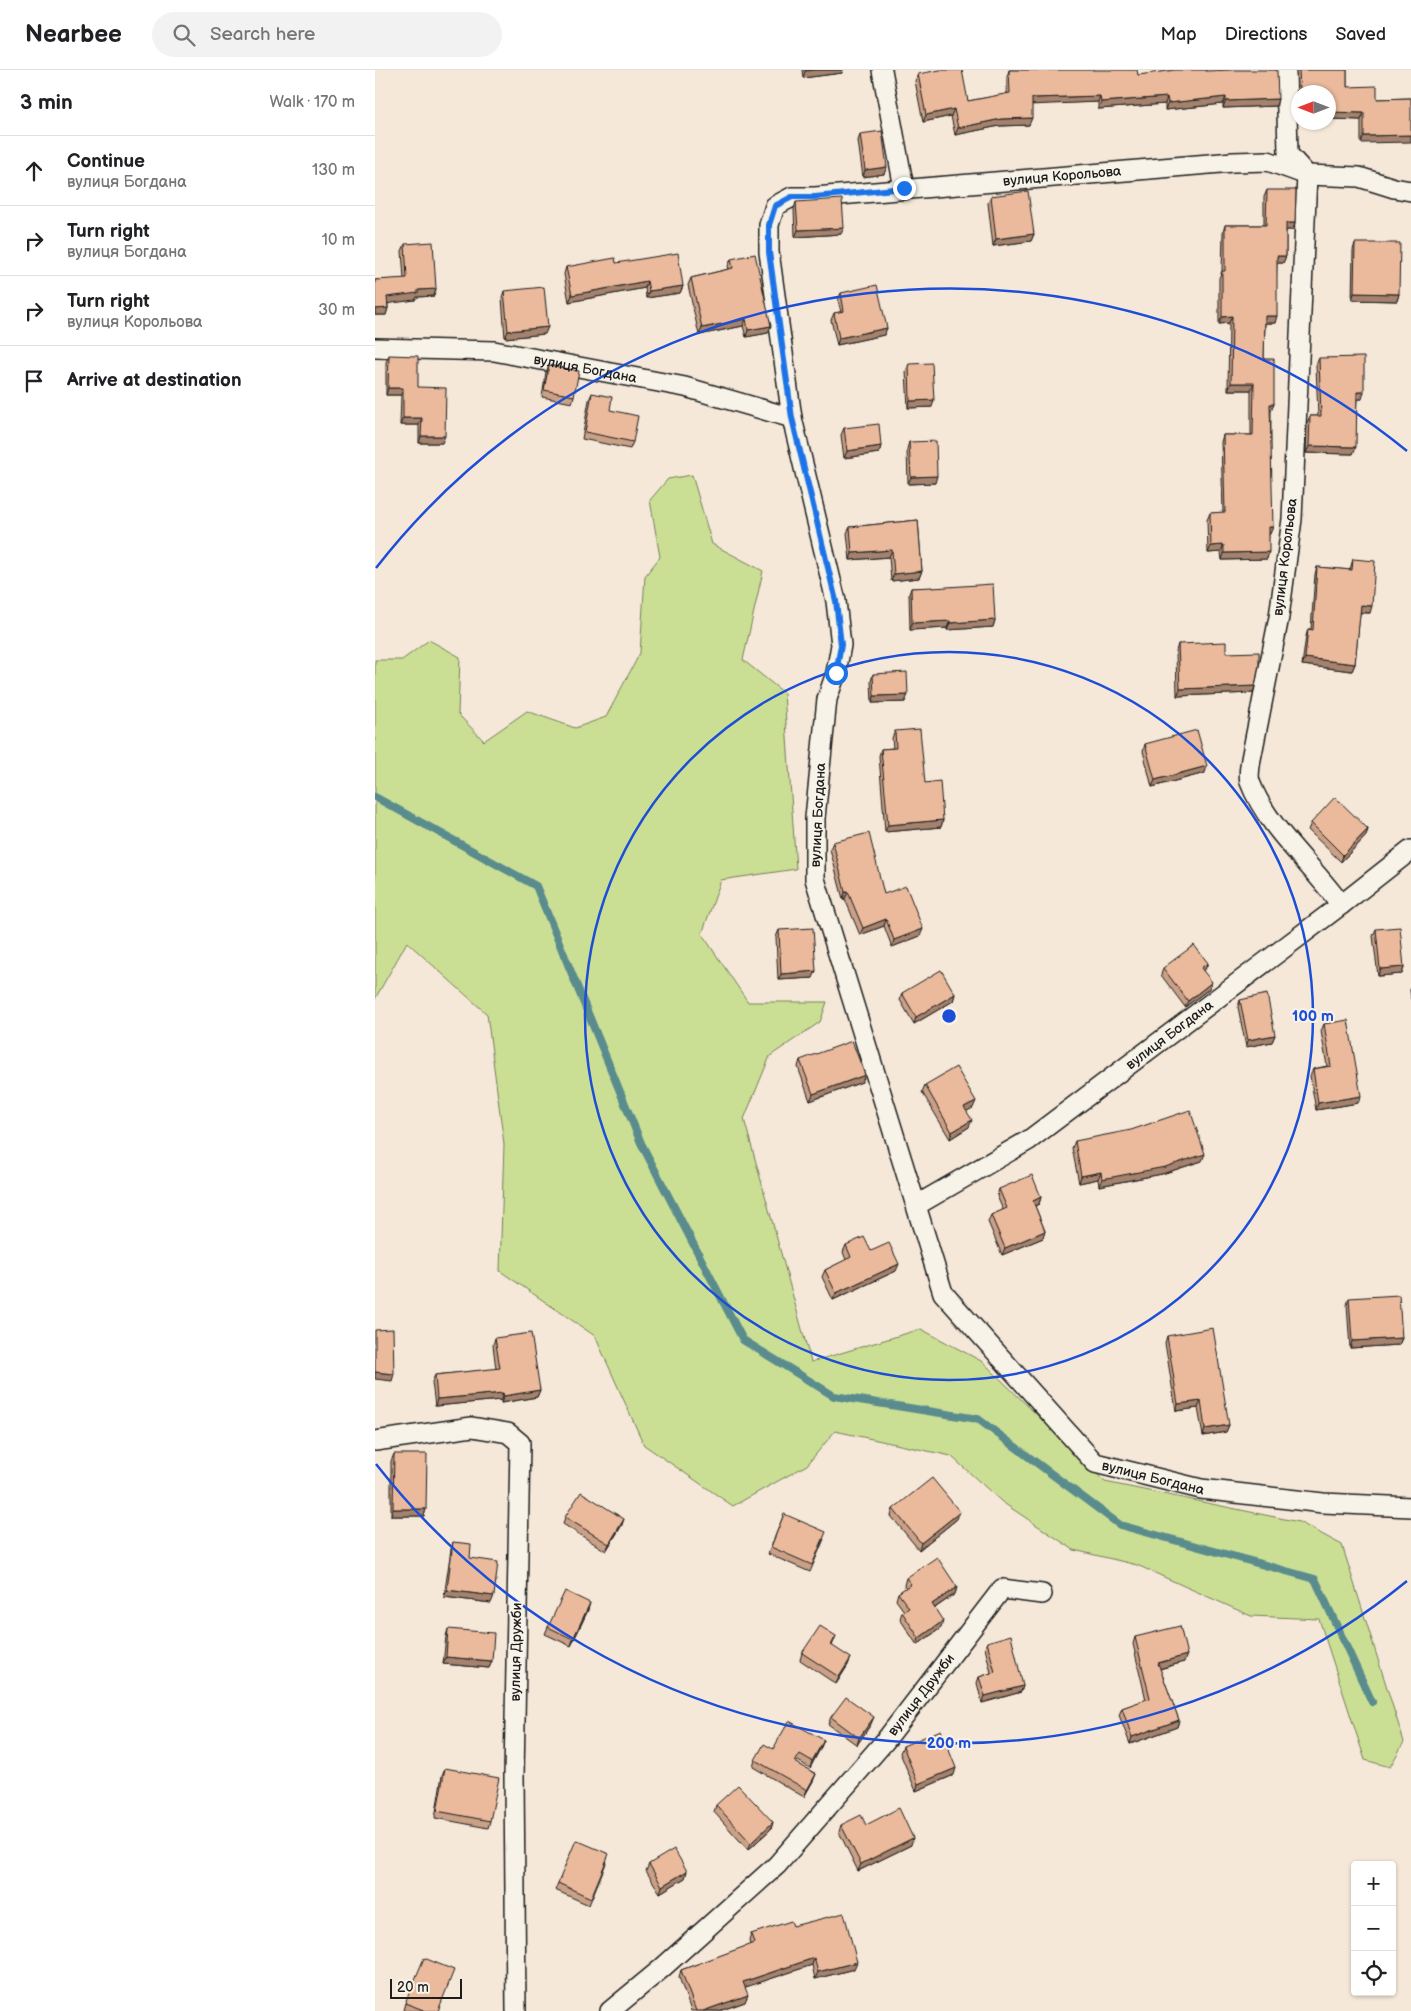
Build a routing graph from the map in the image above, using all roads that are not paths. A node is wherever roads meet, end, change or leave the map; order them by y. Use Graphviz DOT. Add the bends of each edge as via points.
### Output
graph roads {
  1 [pos="882,70"];
  2 [pos="1286,70"];
  3 [pos="1307,175"];
  4 [pos="904,188"];
  5 [pos="1411,191"];
  6 [pos="815,197"];
  7 [pos="375,348"];
  8 [pos="792,418"];
  9 [pos="1411,850"];
  10 [pos="1341,905"];
  11 [pos="917,1205"];
  12 [pos="375,1441"];
  13 [pos="1411,1507"];
  14 [pos="1042,1594"];
  15 [pos="516,2011"];
  16 [pos="610,2011"];
  1 -- 4 [label="street"];
  2 -- 3 [label="street" via="1288,154"];
  3 -- 4 [label="street, вулиця Корольова" via="1269,161 1233,162"];
  3 -- 5 [label="street, вулиця Корольова" via="1359,177"];
  3 -- 10 [label="street, вулиця Корольова" via="1292,519 1279,617 1249,780 1270,820"];
  4 -- 6 [label="street, вулиця Корольова"];
  6 -- 8 [label="street, вулиця Богдана" via="792,197 775,206 769,225 769,252"];
  7 -- 8 [label="street, вулиця Богдана" via="493,351 685,387"];
  8 -- 11 [label="street, вулиця Богдана" via="836,601 841,645 827,699 815,818 815,879"];
  9 -- 10 [label="street, вулиця Богдана"];
  10 -- 11 [label="street, вулиця Богдана" via="1029,1140"];
  11 -- 13 [label="street, вулиця Богдана" via="943,1293 1095,1463 1201,1489 1323,1503"];
  12 -- 15 [label="street, вулиця Дружби" via="472,1427 508,1433 520,1443 514,1776"];
  14 -- 16 [label="street, вулиця Дружби" via="1001,1589 885,1741 777,1865"];
}
